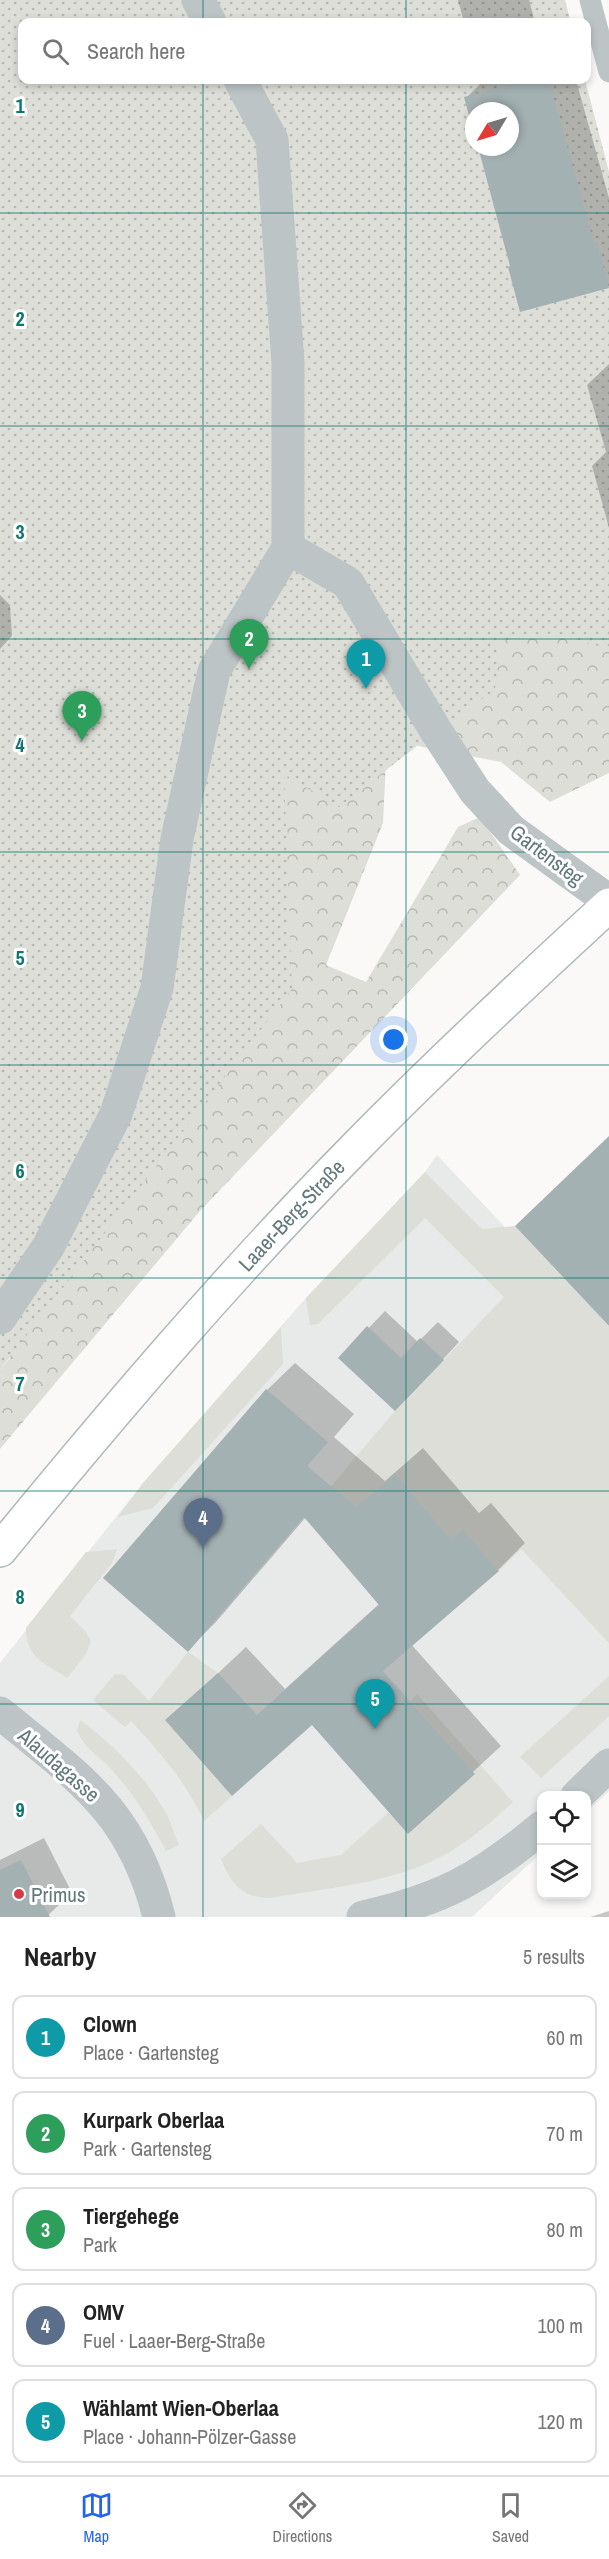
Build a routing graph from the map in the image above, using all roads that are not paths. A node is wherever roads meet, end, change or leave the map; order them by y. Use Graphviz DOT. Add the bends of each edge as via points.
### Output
graph roads {
  1 [pos="198,0"];
  2 [pos="590,0"];
  3 [pos="208,18"];
  4 [pos="604,35"];
  5 [pos="609,72"];
  6 [pos="242,84"];
  7 [pos="288,548"];
  8 [pos="609,903"];
  9 [pos="0,1317"];
  10 [pos="0,1550"];
  11 [pos="0,1713"];
  12 [pos="609,1765"];
  13 [pos="582,1791"];
  14 [pos="537,1831"];
  15 [pos="159,1917"];
  16 [pos="363,1917"];
  1 -- 3 [label="street"];
  2 -- 4 [label="lane"];
  4 -- 5 [label="lane"];
  6 -- 7 [label="street" via="272,140 288,363"];
  7 -- 8 [label="street, Gartensteg" via="348,584 475,791 512,830"];
  7 -- 9 [label="street" via="214,671 177,839 157,988 116,1114 48,1247"];
  8 -- 10 [label="main road, Laaer-Berg-Straße" via="353,1150 194,1321"];
  11 -- 15 [label="street, Alaudagasse" via="94,1792 137,1852"];
  12 -- 13 [label="street"];
  14 -- 16 [label="street" via="462,1885 399,1909"];
}
